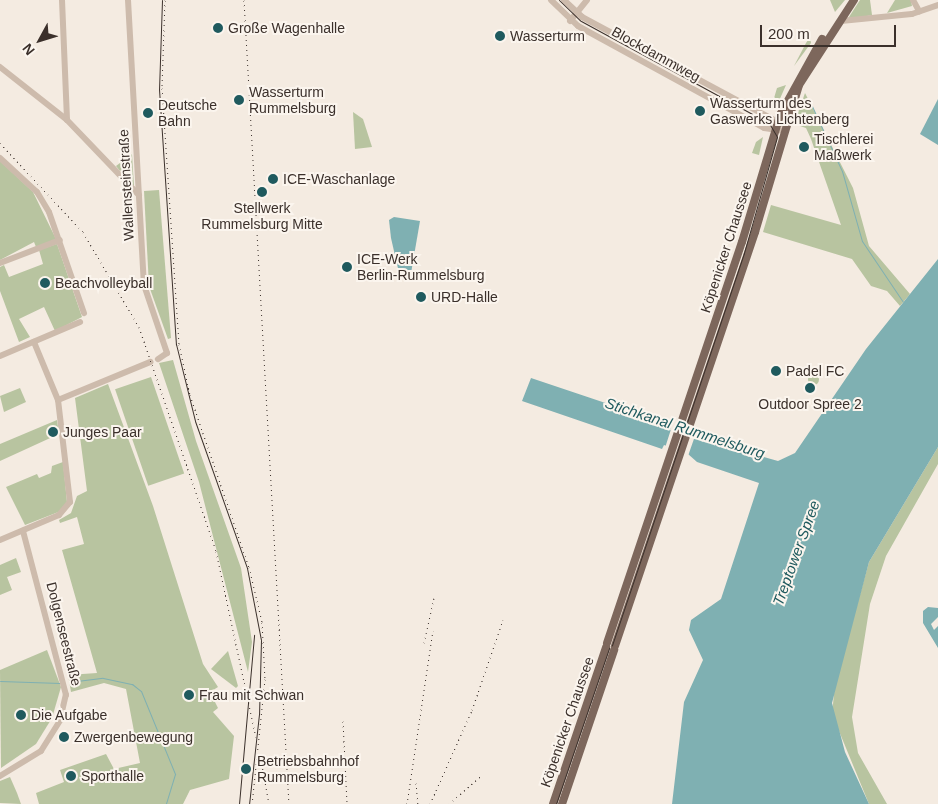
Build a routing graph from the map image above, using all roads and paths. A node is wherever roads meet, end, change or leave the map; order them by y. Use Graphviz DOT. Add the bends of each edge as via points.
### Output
graph roads {
  1 [pos="62,0"];
  2 [pos="128,0"];
  3 [pos="551,0"];
  4 [pos="564,0"];
  5 [pos="587,0"];
  6 [pos="849,0"];
  7 [pos="854,0"];
  8 [pos="914,0"];
  9 [pos="938,5"];
  10 [pos="919,11"];
  11 [pos="577,13"];
  12 [pos="570,21"];
  13 [pos="841,21"];
  14 [pos="0,67"];
  15 [pos="797,83"];
  16 [pos="67,120"];
  17 [pos="778,122"];
  18 [pos="786,129"];
  19 [pos="775,130"];
  20 [pos="0,158"];
  21 [pos="139,195"];
  22 [pos="60,240"];
  23 [pos="2,262"];
  24 [pos="84,313"];
  25 [pos="80,322"];
  26 [pos="34,342"];
  27 [pos="0,356"];
  28 [pos="158,359"];
  29 [pos="150,362"];
  30 [pos="58,400"];
  31 [pos="23,531"];
  32 [pos="0,540"];
  33 [pos="0,776"];
  34 [pos="553,804"];
  35 [pos="562,804"];
  1 -- 16 [label="street"];
  2 -- 21 [label="street, Wallensteinstraße"];
  3 -- 12 [label="street, Blockdammweg"];
  4 -- 11 [label="street, Blockdammweg"];
  5 -- 11 [label="street"];
  6 -- 15 [label="main road"];
  7 -- 13 [label="main road"];
  8 -- 10 [label="street"];
  9 -- 10 [label="street"];
  10 -- 13 [label="street"];
  11 -- 12 [label="street"];
  11 -- 17 [label="street, Blockdammweg"];
  12 -- 19 [label="street, Blockdammweg"];
  13 -- 15 [label="main road"];
  14 -- 16 [label="street"];
  15 -- 17 [label="main road, Köpenicker Chaussee"];
  15 -- 18 [label="main road, Köpenicker Chaussee"];
  16 -- 21 [label="street" via="133,194"];
  17 -- 18 [label="street, Blockdammweg"];
  17 -- 19 [label="main road, Köpenicker Chaussee"];
  18 -- 19 [label="street, Blockdammweg"];
  18 -- 35 [label="main road, Köpenicker Chaussee"];
  19 -- 34 [label="main road, Köpenicker Chaussee" via="670,457"];
  20 -- 22 [label="street" via="43,201"];
  21 -- 28 [label="street, Wallensteinstraße" via="144,285 167,352"];
  22 -- 23 [label="street"];
  22 -- 24 [label="street"];
  25 -- 26 [label="street"];
  26 -- 27 [label="street"];
  26 -- 30 [label="street"];
  29 -- 30 [label="street"];
  30 -- 31 [label="street" via="70,502 59,515"];
  31 -- 32 [label="street"];
  31 -- 33 [label="street, Dolgenseestraße" via="66,695 60,720 41,751"];
}
